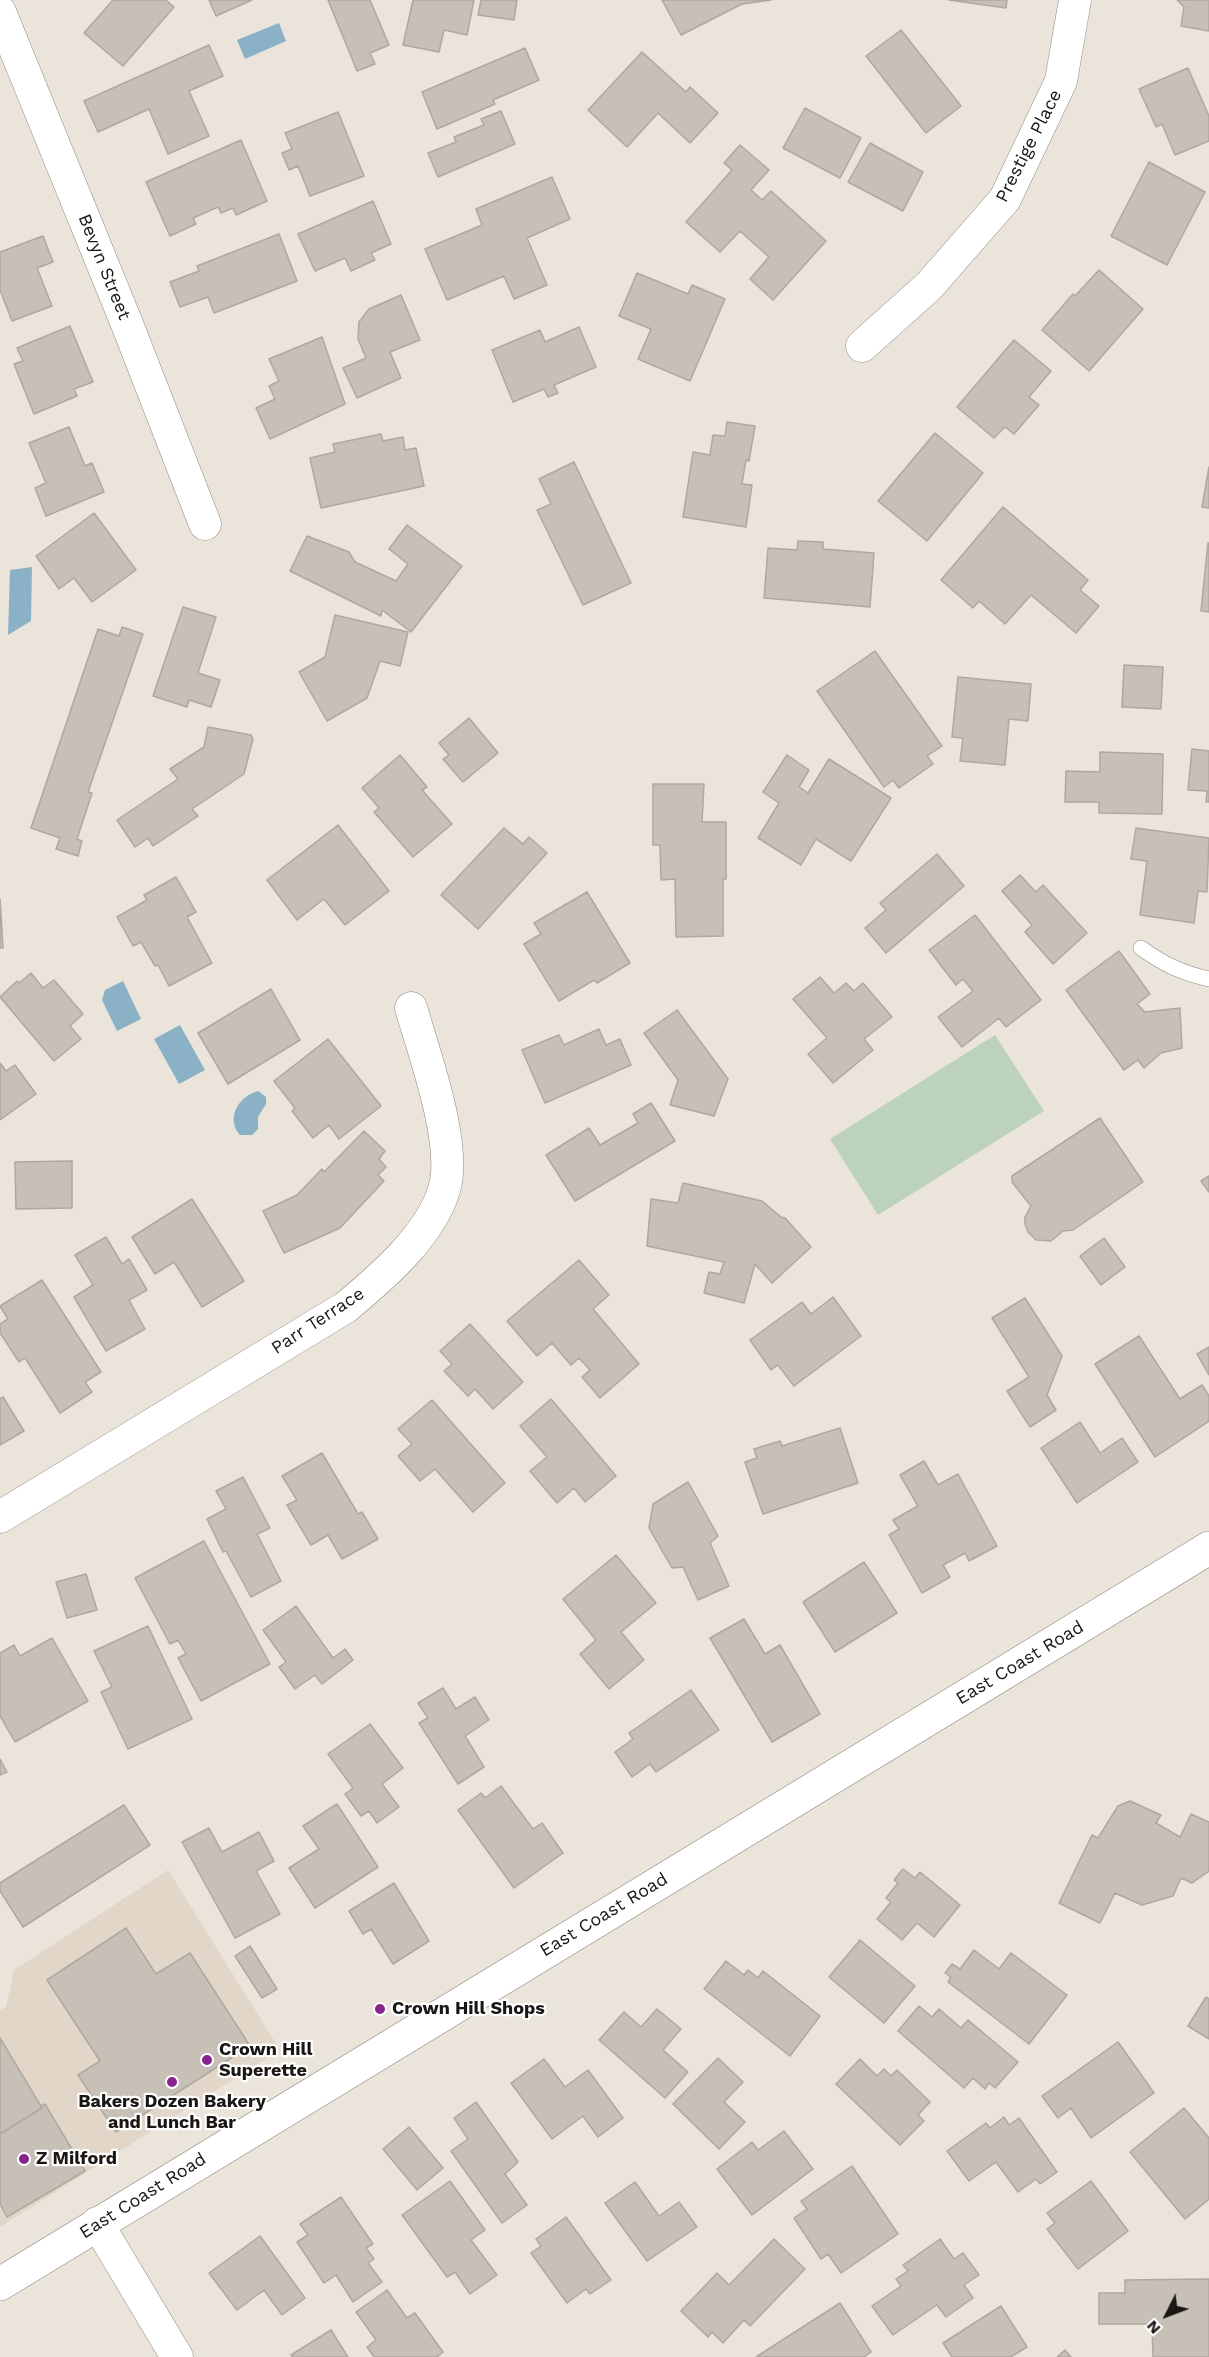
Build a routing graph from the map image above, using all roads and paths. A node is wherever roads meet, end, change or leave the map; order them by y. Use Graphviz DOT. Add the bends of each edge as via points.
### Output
graph roads {
  1 [pos="1075,0"];
  2 [pos="0,12"];
  3 [pos="862,346"];
  4 [pos="205,524"];
  5 [pos="1141,948"];
  6 [pos="1209,979"];
  7 [pos="411,1008"];
  8 [pos="0,1517"];
  9 [pos="1209,1548"];
  10 [pos="98,2223"];
  11 [pos="0,2284"];
  12 [pos="177,2357"];
  1 -- 3 [label="street, Prestige Place" via="1061,81 1005,199 929,286"];
  2 -- 4 [label="street, Bevyn Street"];
  5 -- 6 [label="lane" via="1164,964"];
  7 -- 8 [label="street, Parr Terrace" via="448,1153 445,1188 432,1219 377,1281 346,1307"];
  9 -- 10 [label="main road, East Coast Road"];
  10 -- 11 [label="main road, East Coast Road"];
  10 -- 12 [label="street"];
}
